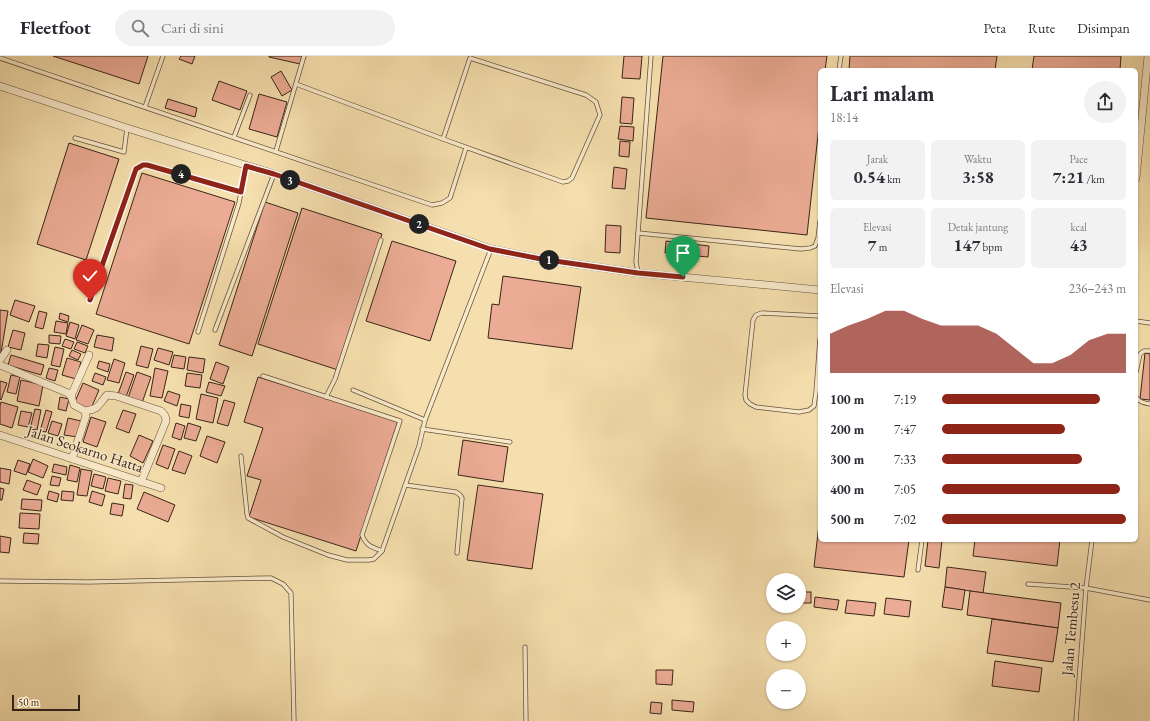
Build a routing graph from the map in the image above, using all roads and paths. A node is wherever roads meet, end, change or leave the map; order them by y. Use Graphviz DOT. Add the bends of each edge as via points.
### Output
graph roads {
  1 [pos="12,56"];
  2 [pos="163,56"];
  3 [pos="304,56"];
  4 [pos="464,56"];
  5 [pos="651,56"];
  6 [pos="841,56"];
  7 [pos="1148,56"];
  8 [pos="0,58"];
  9 [pos="470,58"];
  10 [pos="10,61"];
  11 [pos="839,68"];
  12 [pos="296,84"];
  13 [pos="0,86"];
  14 [pos="250,95"];
  15 [pos="145,107"];
  16 [pos="127,128"];
  17 [pos="234,137"];
  18 [pos="75,138"];
  19 [pos="443,139"];
  20 [pos="466,148"];
  21 [pos="1138,148"];
  22 [pos="276,151"];
  23 [pos="246,166"];
  24 [pos="274,174"];
  25 [pos="241,192"];
  26 [pos="638,233"];
  27 [pos="818,238"];
  28 [pos="381,240"];
  29 [pos="490,249"];
  30 [pos="638,273"];
  31 [pos="818,290"];
  32 [pos="90,300"];
  33 [pos="818,316"];
  34 [pos="1138,322"];
  35 [pos="1150,323"];
  36 [pos="215,330"];
  37 [pos="198,332"];
  38 [pos="7,350"];
  39 [pos="1150,351"];
  40 [pos="89,355"];
  41 [pos="0,360"];
  42 [pos="1138,363"];
  43 [pos="0,365"];
  44 [pos="818,366"];
  45 [pos="263,376"];
  46 [pos="353,390"];
  47 [pos="71,396"];
  48 [pos="326,397"];
  49 [pos="1138,400"];
  50 [pos="1150,404"];
  51 [pos="85,412"];
  52 [pos="426,420"];
  53 [pos="422,429"];
  54 [pos="0,435"];
  55 [pos="510,442"];
  56 [pos="241,456"];
  57 [pos="72,459"];
  58 [pos="141,482"];
  59 [pos="405,485"];
  60 [pos="162,488"];
  61 [pos="922,542"];
  62 [pos="1092,542"];
  63 [pos="382,551"];
  64 [pos="456,553"];
  65 [pos="918,570"];
  66 [pos="0,581"];
  67 [pos="1028,584"];
  68 [pos="1086,588"];
  69 [pos="1150,600"];
  70 [pos="525,647"];
  71 [pos="294,721"];
  72 [pos="526,721"];
  73 [pos="1076,721"];
  1 -- 10 [label="lane"];
  2 -- 15 [label="lane"];
  3 -- 12 [label="lane"];
  4 -- 9 [label="lane"];
  5 -- 26 [label="lane"];
  6 -- 11 [label="lane"];
  7 -- 21 [label="street"];
  8 -- 10 [label="lane"];
  9 -- 19 [label="lane"];
  9 -- 20 [label="lane" via="586,95 596,102 600,115 572,178 568,181 563,182"];
  10 -- 15 [label="lane"];
  12 -- 19 [label="lane"];
  12 -- 22 [label="lane"];
  13 -- 16 [label="street"];
  14 -- 17 [label="lane"];
  15 -- 17 [label="lane"];
  16 -- 18 [label="lane" via="124,152"];
  16 -- 23 [label="street"];
  17 -- 22 [label="lane"];
  19 -- 20 [label="lane"];
  20 -- 22 [label="lane" via="450,198 432,205"];
  23 -- 24 [label="street"];
  23 -- 25 [label="lane"];
  24 -- 29 [label="street"];
  24 -- 36 [label="lane"];
  25 -- 32 [label="lane" via="148,165 136,169"];
  25 -- 37 [label="lane"];
  26 -- 27 [label="lane" via="801,249 815,246"];
  26 -- 30 [label="lane"];
  28 -- 48 [label="lane" via="335,379"];
  29 -- 30 [label="street"];
  29 -- 52 [label="lane"];
  30 -- 31 [label="street"];
  33 -- 44 [label="lane" via="762,313 756,315 753,320 746,400 756,407 799,412 809,410 814,406"];
  34 -- 35 [label="lane"];
  38 -- 41 [label="street"];
  39 -- 42 [label="lane" via="1140,354"];
  40 -- 47 [label="street"];
  43 -- 47 [label="street"];
  45 -- 48 [label="lane"];
  46 -- 52 [label="lane"];
  47 -- 51 [label="street" via="74,405"];
  48 -- 63 [label="lane" via="400,422 362,535 364,542 369,546"];
  49 -- 50 [label="lane"];
  51 -- 57 [label="street" via="86,416"];
  51 -- 58 [label="street" via="94,410 107,395 110,395 164,414 166,421"];
  52 -- 53 [label="lane"];
  53 -- 55 [label="lane"];
  53 -- 59 [label="lane" via="419,446"];
  54 -- 57 [label="street, Jalan Seokarno Hatta"];
  56 -- 63 [label="lane" via="248,518 283,537 347,560 374,559"];
  57 -- 58 [label="street, Jalan Seokarno Hatta"];
  58 -- 60 [label="street, Jalan Seokarno Hatta"];
  59 -- 63 [label="lane"];
  59 -- 64 [label="lane" via="456,492 460,495 462,498"];
  61 -- 65 [label="lane"];
  62 -- 68 [label="lane, Jalan Tembesu 2"];
  66 -- 71 [label="lane" via="271,578 283,584 291,593"];
  67 -- 68 [label="lane"];
  68 -- 69 [label="lane"];
  68 -- 73 [label="lane, Jalan Tembesu 2"];
  70 -- 72 [label="lane"];
}
